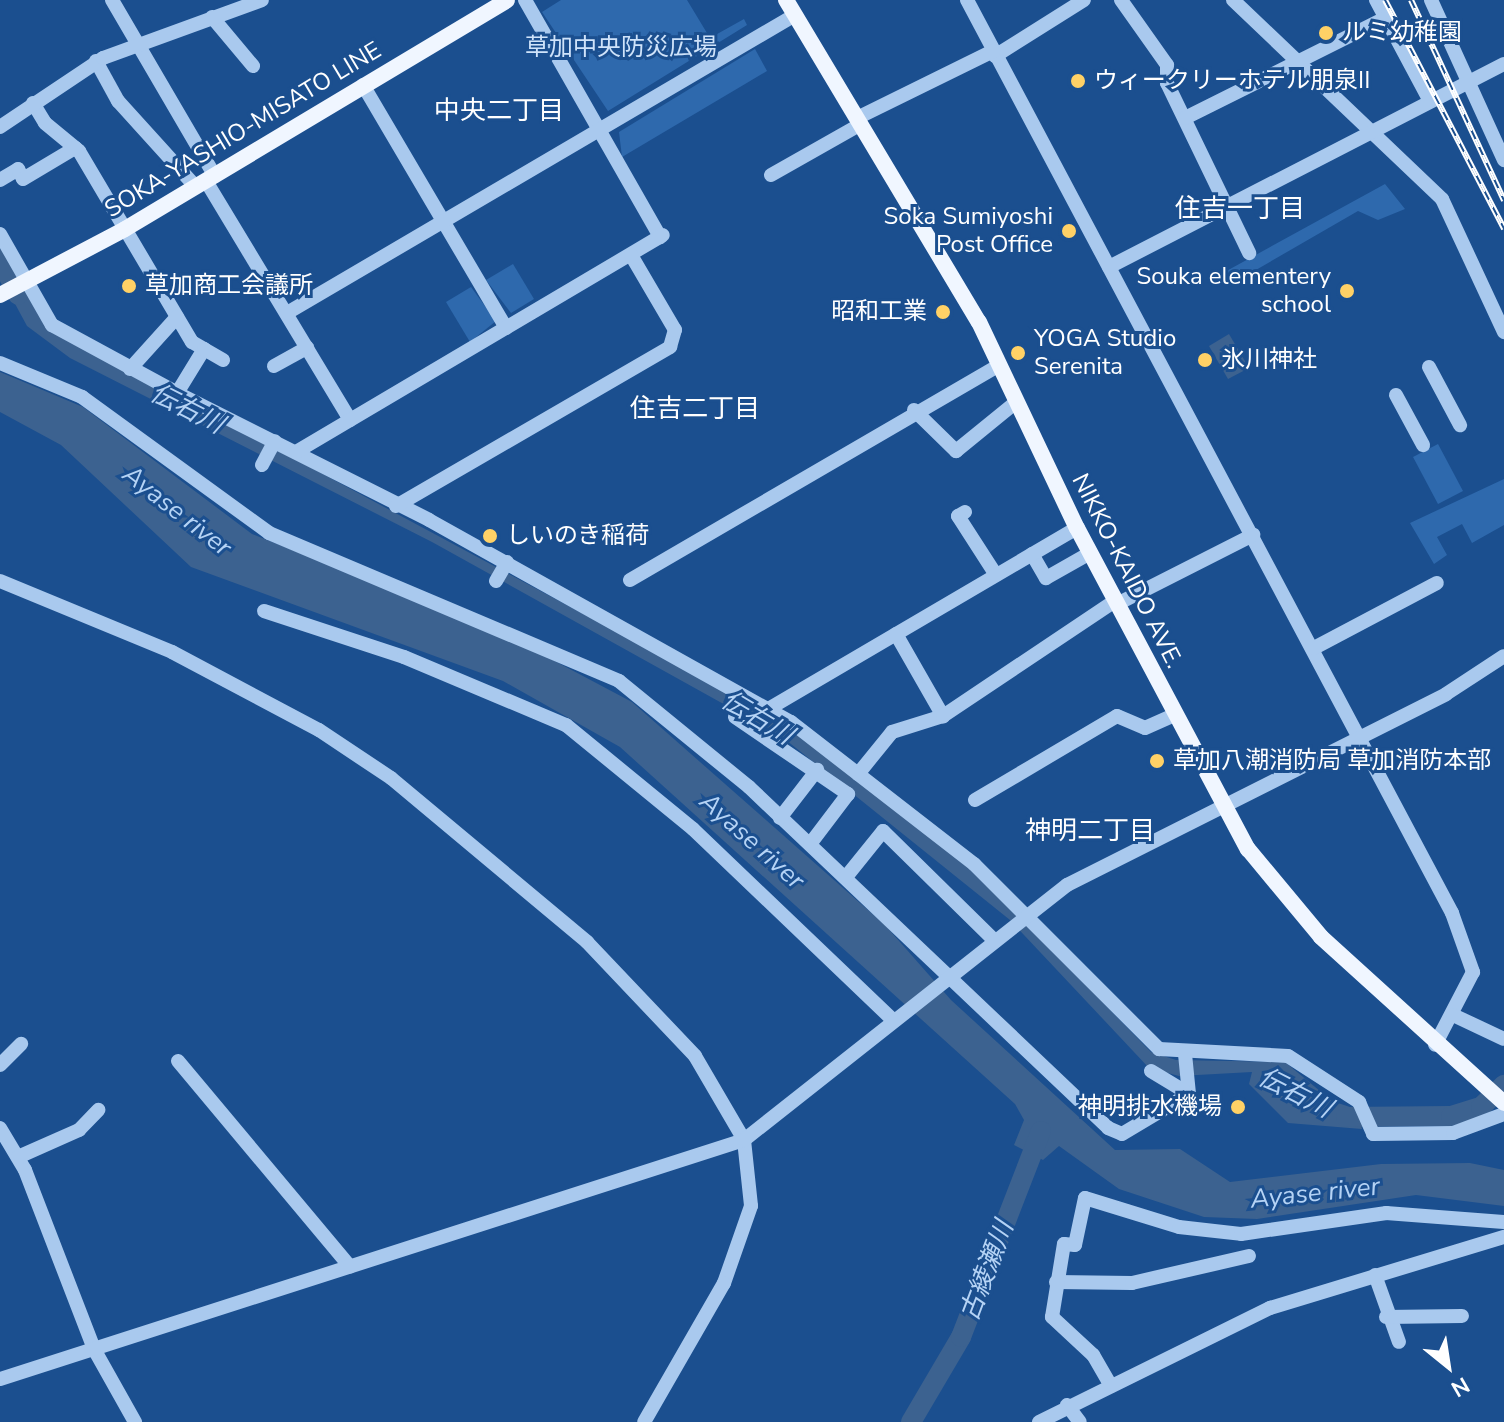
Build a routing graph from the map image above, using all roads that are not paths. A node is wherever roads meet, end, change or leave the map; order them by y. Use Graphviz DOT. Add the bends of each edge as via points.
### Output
graph roads {
  1 [pos="112,0"];
  2 [pos="262,0"];
  3 [pos="507,0"];
  4 [pos="525,0"];
  5 [pos="967,0"];
  6 [pos="1084,0"];
  7 [pos="1121,0"];
  8 [pos="1233,0"];
  9 [pos="1376,0"];
  10 [pos="1431,0"];
  11 [pos="790,8"];
  12 [pos="212,17"];
  13 [pos="1386,18"];
  14 [pos="138,43"];
  15 [pos="994,54"];
  16 [pos="96,61"];
  17 [pos="1298,62"];
  18 [pos="1504,64"];
  19 [pos="253,66"];
  20 [pos="1467,82"];
  21 [pos="363,85"];
  22 [pos="1430,101"];
  23 [pos="33,103"];
  24 [pos="1185,118"];
  25 [pos="859,121"];
  26 [pos="0,127"];
  27 [pos="604,129"];
  28 [pos="1370,131"];
  29 [pos="75,148"];
  30 [pos="1504,160"];
  31 [pos="771,175"];
  32 [pos="0,180"];
  33 [pos="206,181"];
  34 [pos="1225,203"];
  35 [pos="443,220"];
  36 [pos="125,229"];
  37 [pos="0,234"];
  38 [pos="1249,253"];
  39 [pos="631,255"];
  40 [pos="1109,267"];
  41 [pos="9,288"];
  42 [pos="287,313"];
  43 [pos="177,317"];
  44 [pos="506,328"];
  45 [pos="1504,332"];
  46 [pos="307,348"];
  47 [pos="204,349"];
  48 [pos="223,360"];
  49 [pos="0,363"];
  50 [pos="999,365"];
  51 [pos="274,366"];
  52 [pos="1429,367"];
  53 [pos="130,369"];
  54 [pos="177,393"];
  55 [pos="1396,395"];
  56 [pos="1016,402"];
  57 [pos="914,410"];
  58 [pos="350,420"];
  59 [pos="1460,425"];
  60 [pos="274,442"];
  61 [pos="1423,445"];
  62 [pos="296,452"];
  63 [pos="263,462"];
  64 [pos="396,506"];
  65 [pos="965,512"];
  66 [pos="1077,528"];
  67 [pos="1253,535"];
  68 [pos="1090,553"];
  69 [pos="1032,554"];
  70 [pos="507,562"];
  71 [pos="996,575"];
  72 [pos="630,580"];
  73 [pos="0,581"];
  74 [pos="496,581"];
  75 [pos="1437,583"];
  76 [pos="1116,603"];
  77 [pos="264,611"];
  78 [pos="896,634"];
  79 [pos="1314,648"];
  80 [pos="1503,659"];
  81 [pos="770,708"];
  82 [pos="1174,715"];
  83 [pos="943,716"];
  84 [pos="735,717"];
  85 [pos="1360,734"];
  86 [pos="817,770"];
  87 [pos="861,777"];
  88 [pos="848,793"];
  89 [pos="975,800"];
  90 [pos="1220,804"];
  91 [pos="780,818"];
  92 [pos="810,844"];
  93 [pos="846,877"];
  94 [pos="1027,915"];
  95 [pos="995,941"];
  96 [pos="946,978"];
  97 [pos="1453,1015"];
  98 [pos="897,1017"];
  99 [pos="1504,1039"];
  100 [pos="21,1044"];
  101 [pos="1435,1045"];
  102 [pos="1185,1054"];
  103 [pos="178,1061"];
  104 [pos="0,1065"];
  105 [pos="1151,1071"];
  106 [pos="1188,1086"];
  107 [pos="1504,1103"];
  108 [pos="98,1110"];
  109 [pos="1504,1114"];
  110 [pos="0,1128"];
  111 [pos="744,1140"];
  112 [pos="18,1157"];
  113 [pos="1504,1222"];
  114 [pos="1504,1237"];
  115 [pos="1249,1256"];
  116 [pos="350,1267"];
  117 [pos="1375,1275"];
  118 [pos="1056,1282"];
  119 [pos="1462,1316"];
  120 [pos="1386,1317"];
  121 [pos="1399,1342"];
  122 [pos="94,1349"];
  123 [pos="0,1379"];
  124 [pos="1111,1386"];
  125 [pos="1067,1405"];
  126 [pos="135,1422"];
  127 [pos="644,1422"];
  128 [pos="1039,1422"];
  129 [pos="1080,1422"];
  1 -- 14 [label="street"];
  2 -- 12 [label="street"];
  3 -- 21 [label="main road, SOKA-YASHIO-MISATO LINE"];
  4 -- 27 [label="street"];
  5 -- 15 [label="street"];
  6 -- 15 [label="street"];
  7 -- 24 [label="street" via="1167,65 1167,83"];
  8 -- 17 [label="street"];
  9 -- 13 [label="street"];
  10 -- 20 [label="street"];
  11 -- 25 [label="main road, NIKKO-KAIDO AVE."];
  11 -- 27 [label="street"];
  12 -- 14 [label="street"];
  12 -- 19 [label="street"];
  13 -- 17 [label="street"];
  13 -- 22 [label="street"];
  14 -- 16 [label="street"];
  14 -- 33 [label="street"];
  15 -- 25 [label="street"];
  15 -- 40 [label="street"];
  16 -- 23 [label="street"];
  16 -- 33 [label="street" via="118,101"];
  17 -- 24 [label="street"];
  17 -- 28 [label="street"];
  18 -- 20 [label="street"];
  20 -- 22 [label="street"];
  20 -- 30 [label="street"];
  21 -- 33 [label="main road, SOKA-YASHIO-MISATO LINE"];
  21 -- 35 [label="street"];
  22 -- 28 [label="street"];
  23 -- 26 [label="street"];
  23 -- 29 [label="street"];
  24 -- 34 [label="street"];
  25 -- 31 [label="street"];
  25 -- 50 [label="main road, NIKKO-KAIDO AVE."];
  27 -- 35 [label="street"];
  27 -- 39 [label="street" via="662,236"];
  28 -- 34 [label="street"];
  28 -- 45 [label="street" via="1442,199"];
  29 -- 32 [label="street" via="23,179 18,169"];
  29 -- 36 [label="street"];
  33 -- 36 [label="main road, SOKA-YASHIO-MISATO LINE"];
  33 -- 42 [label="street"];
  34 -- 38 [label="street"];
  34 -- 40 [label="street"];
  35 -- 42 [label="street"];
  35 -- 44 [label="street"];
  36 -- 41 [label="main road, SOKA-YASHIO-MISATO LINE"];
  36 -- 43 [label="street"];
  37 -- 41 [label="street"];
  39 -- 44 [label="street"];
  39 -- 64 [label="street" via="675,330 670,347"];
  40 -- 67 [label="street"];
  41 -- 53 [label="street" via="52,325"];
  42 -- 46 [label="street"];
  43 -- 47 [label="street"];
  43 -- 53 [label="street"];
  44 -- 58 [label="street"];
  46 -- 51 [label="street"];
  46 -- 58 [label="street"];
  47 -- 48 [label="street"];
  47 -- 54 [label="street"];
  49 -- 91 [label="street" via="82,397 269,533 619,681"];
  50 -- 56 [label="main road, NIKKO-KAIDO AVE."];
  50 -- 57 [label="street"];
  52 -- 59 [label="street"];
  53 -- 54 [label="street"];
  54 -- 60 [label="street"];
  55 -- 61 [label="street"];
  56 -- 57 [label="street" via="956,451"];
  56 -- 66 [label="main road, NIKKO-KAIDO AVE."];
  57 -- 72 [label="street"];
  58 -- 62 [label="street"];
  60 -- 62 [label="street"];
  60 -- 63 [label="street"];
  62 -- 64 [label="street"];
  64 -- 70 [label="street"];
  65 -- 71 [label="street" via="958,516"];
  66 -- 68 [label="main road, NIKKO-KAIDO AVE."];
  66 -- 69 [label="street"];
  67 -- 76 [label="street"];
  67 -- 79 [label="street"];
  68 -- 69 [label="street" via="1046,578"];
  68 -- 76 [label="main road, NIKKO-KAIDO AVE."];
  69 -- 71 [label="street"];
  70 -- 74 [label="street"];
  70 -- 81 [label="street"];
  71 -- 78 [label="street"];
  73 -- 111 [label="street" via="233,684 319,730 428,805 614,969 695,1056"];
  75 -- 79 [label="street"];
  76 -- 82 [label="main road, NIKKO-KAIDO AVE."];
  76 -- 83 [label="street"];
  77 -- 98 [label="street" via="414,661 566,725 704,839"];
  78 -- 81 [label="street"];
  78 -- 83 [label="street"];
  79 -- 85 [label="street"];
  80 -- 85 [label="street"];
  81 -- 87 [label="street"];
  82 -- 89 [label="street" via="1145,728 1117,716"];
  82 -- 90 [label="main road, NIKKO-KAIDO AVE."];
  83 -- 87 [label="street" via="892,732"];
  84 -- 86 [label="street"];
  85 -- 90 [label="street"];
  85 -- 97 [label="street" via="1471,960 1470,982"];
  86 -- 88 [label="street"];
  86 -- 91 [label="street"];
  87 -- 88 [label="street"];
  87 -- 94 [label="street" via="919,816"];
  88 -- 92 [label="street"];
  90 -- 94 [label="street" via="1067,885"];
  90 -- 101 [label="main road, NIKKO-KAIDO AVE." via="1288,901"];
  91 -- 92 [label="street"];
  92 -- 93 [label="street"];
  93 -- 95 [label="street" via="883,831"];
  93 -- 96 [label="street"];
  94 -- 95 [label="street"];
  94 -- 102 [label="street" via="1148,1040"];
  95 -- 96 [label="street"];
  96 -- 98 [label="street"];
  96 -- 106 [label="street" via="1108,1128 1122,1134"];
  97 -- 99 [label="street"];
  97 -- 101 [label="street"];
  98 -- 111 [label="street"];
  100 -- 104 [label="street"];
  101 -- 107 [label="main road, NIKKO-KAIDO AVE."];
  102 -- 106 [label="street"];
  102 -- 109 [label="street" via="1288,1056 1359,1102 1372,1132 1453,1133"];
  103 -- 116 [label="street"];
  105 -- 106 [label="street"];
  108 -- 112 [label="street" via="79,1130"];
  110 -- 112 [label="street"];
  111 -- 116 [label="street"];
  111 -- 127 [label="street" via="752,1193 737,1254"];
  112 -- 122 [label="street"];
  113 -- 118 [label="street" via="1386,1213 1241,1234 1179,1227 1085,1198"];
  114 -- 117 [label="street"];
  115 -- 118 [label="street" via="1132,1283"];
  116 -- 122 [label="street"];
  117 -- 120 [label="street"];
  117 -- 124 [label="street" via="1270,1308"];
  118 -- 124 [label="street" via="1052,1317 1093,1355"];
  119 -- 120 [label="street"];
  120 -- 121 [label="street"];
  122 -- 123 [label="street"];
  122 -- 126 [label="street"];
  124 -- 125 [label="street"];
  125 -- 128 [label="street"];
  125 -- 129 [label="street"];
}
